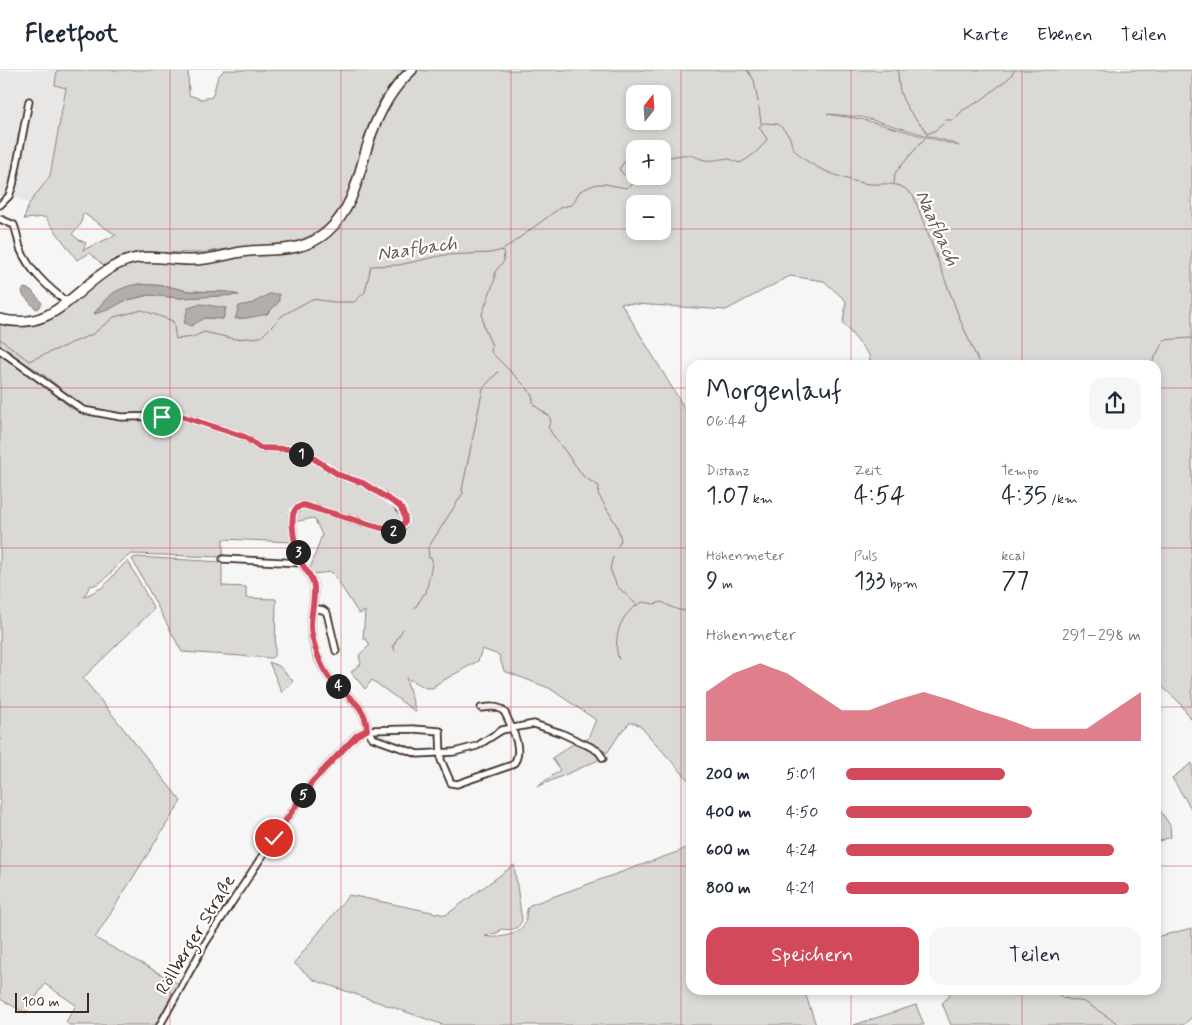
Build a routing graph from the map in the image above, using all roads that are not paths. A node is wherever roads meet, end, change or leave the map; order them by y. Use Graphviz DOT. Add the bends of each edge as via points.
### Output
graph roads {
  1 [pos="412,70"];
  2 [pos="29,101"];
  3 [pos="22,156"];
  4 [pos="17,162"];
  5 [pos="0,206"];
  6 [pos="0,219"];
  7 [pos="68,303"];
  8 [pos="0,319"];
  9 [pos="0,350"];
  10 [pos="223,559"];
  11 [pos="302,563"];
  12 [pos="313,608"];
  13 [pos="336,651"];
  14 [pos="481,708"];
  15 [pos="511,728"];
  16 [pos="367,730"];
  17 [pos="440,753"];
  18 [pos="603,758"];
  19 [pos="160,1025"];
  1 -- 7 [label="street" via="391,92 378,116 352,197 340,219 326,233 299,247 285,250 242,252 191,260 140,258 121,263 106,270"];
  2 -- 4 [label="street"];
  3 -- 4 [label="street"];
  4 -- 5 [label="street" via="9,196"];
  6 -- 7 [label="street" via="14,225 28,263 46,285"];
  7 -- 8 [label="street" via="40,319 20,322"];
  9 -- 11 [label="street" via="82,410 121,417 181,416 245,437 260,448 289,449 313,458 339,475 363,483 399,506 404,514 405,522 396,532 313,506 300,505 293,514 296,547"];
  10 -- 11 [label="street"];
  11 -- 12 [label="street" via="314,584"];
  12 -- 13 [label="street" via="327,613"];
  12 -- 16 [label="street" via="311,627 326,674 362,711"];
  14 -- 15 [label="street" via="493,706 502,710"];
  15 -- 17 [label="street" via="477,746"];
  15 -- 17 [label="street" via="518,743 512,764 457,784 451,783"];
  15 -- 18 [label="street" via="532,724 547,728 589,746"];
  16 -- 17 [label="street" via="373,738 406,751"];
  16 -- 17 [label="street" via="440,731"];
  16 -- 19 [label="street, Röllberger Straße" via="357,735 312,782 206,942"];
}
